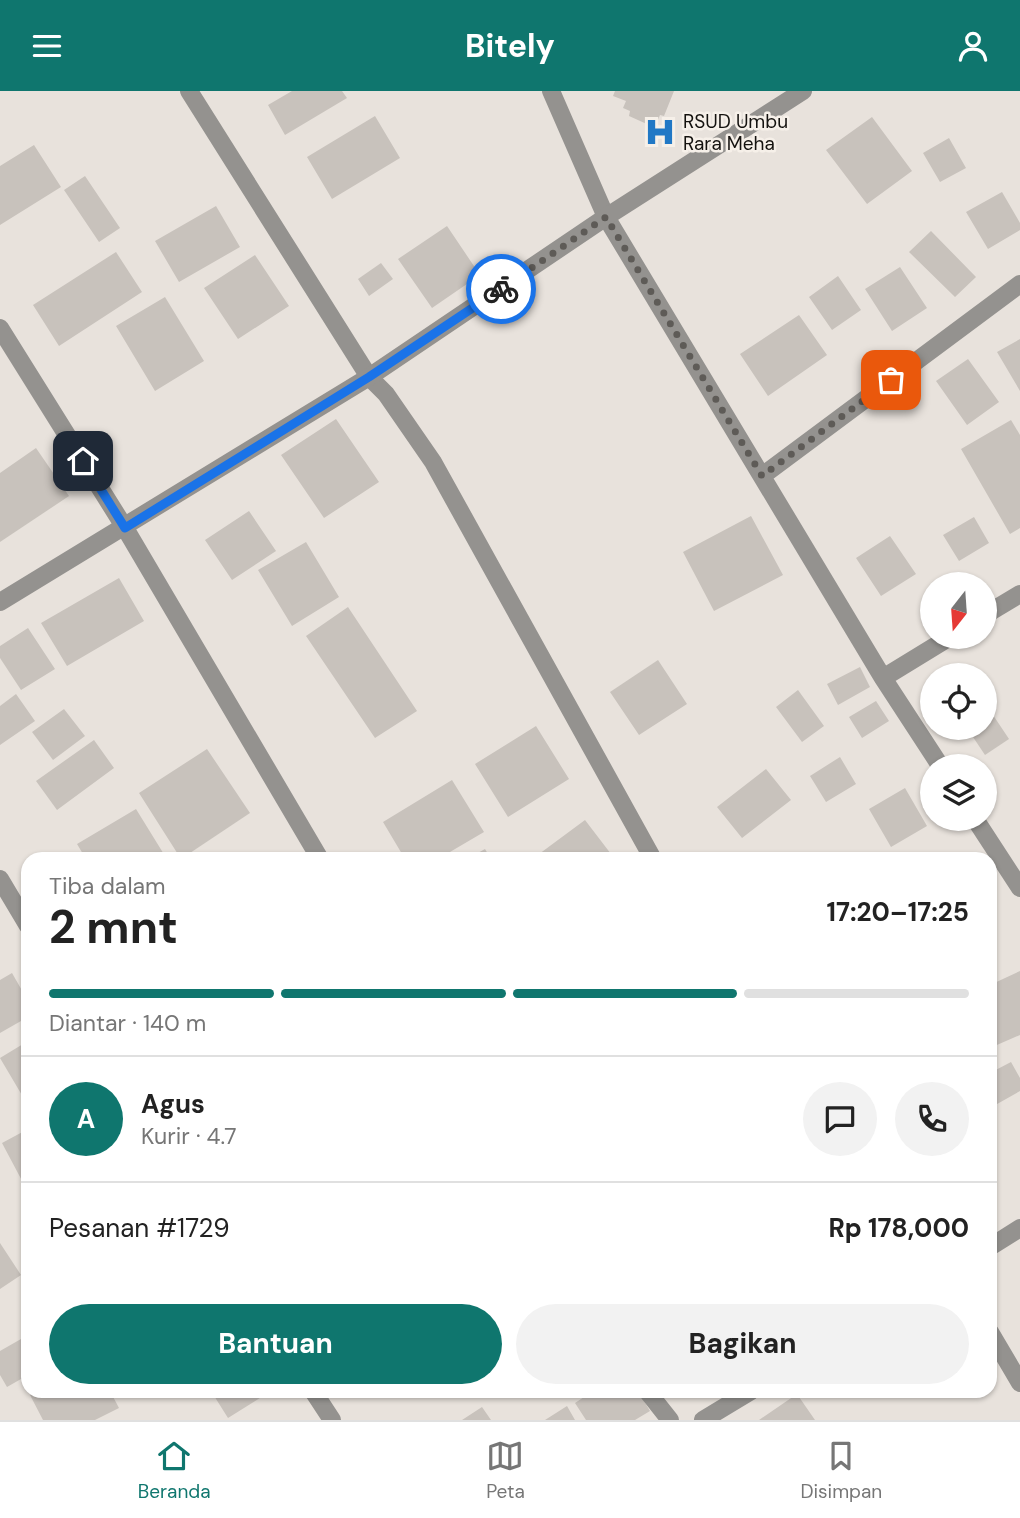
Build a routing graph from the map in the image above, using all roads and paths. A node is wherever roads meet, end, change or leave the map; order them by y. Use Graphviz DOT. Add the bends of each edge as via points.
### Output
graph roads {
  1 [pos="189,91"];
  2 [pos="551,91"];
  3 [pos="803,91"];
  4 [pos="606,217"];
  5 [pos="1020,284"];
  6 [pos="0,328"];
  7 [pos="369,377"];
  8 [pos="762,476"];
  9 [pos="125,528"];
  10 [pos="1020,594"];
  11 [pos="0,602"];
  12 [pos="998,607"];
  13 [pos="930,649"];
  14 [pos="883,678"];
  15 [pos="933,754"];
  16 [pos="983,831"];
  17 [pos="316,852"];
  18 [pos="649,852"];
  19 [pos="997,852"];
  20 [pos="997,853"];
  21 [pos="0,879"];
  22 [pos="1020,888"];
  23 [pos="21,914"];
  24 [pos="1020,1228"];
  25 [pos="997,1243"];
  26 [pos="997,1344"];
  27 [pos="1020,1383"];
  28 [pos="317,1398"];
  29 [pos="653,1398"];
  30 [pos="739,1398"];
  31 [pos="331,1420"];
  32 [pos="670,1420"];
  33 [pos="703,1420"];
  1 -- 7 [label="street"];
  2 -- 4 [label="street"];
  3 -- 4 [label="street"];
  4 -- 7 [label="street"];
  4 -- 8 [label="street"];
  5 -- 8 [label="street"];
  6 -- 9 [label="street"];
  7 -- 9 [label="street"];
  7 -- 18 [label="street" via="433,462"];
  8 -- 14 [label="street"];
  9 -- 11 [label="street"];
  9 -- 17 [label="street"];
  10 -- 12 [label="street"];
  13 -- 14 [label="street"];
  14 -- 15 [label="street"];
  16 -- 19 [label="street"];
  20 -- 22 [label="street"];
  21 -- 23 [label="street"];
  24 -- 25 [label="street"];
  26 -- 27 [label="street"];
  28 -- 31 [label="street"];
  29 -- 32 [label="street"];
  30 -- 33 [label="street"];
}
